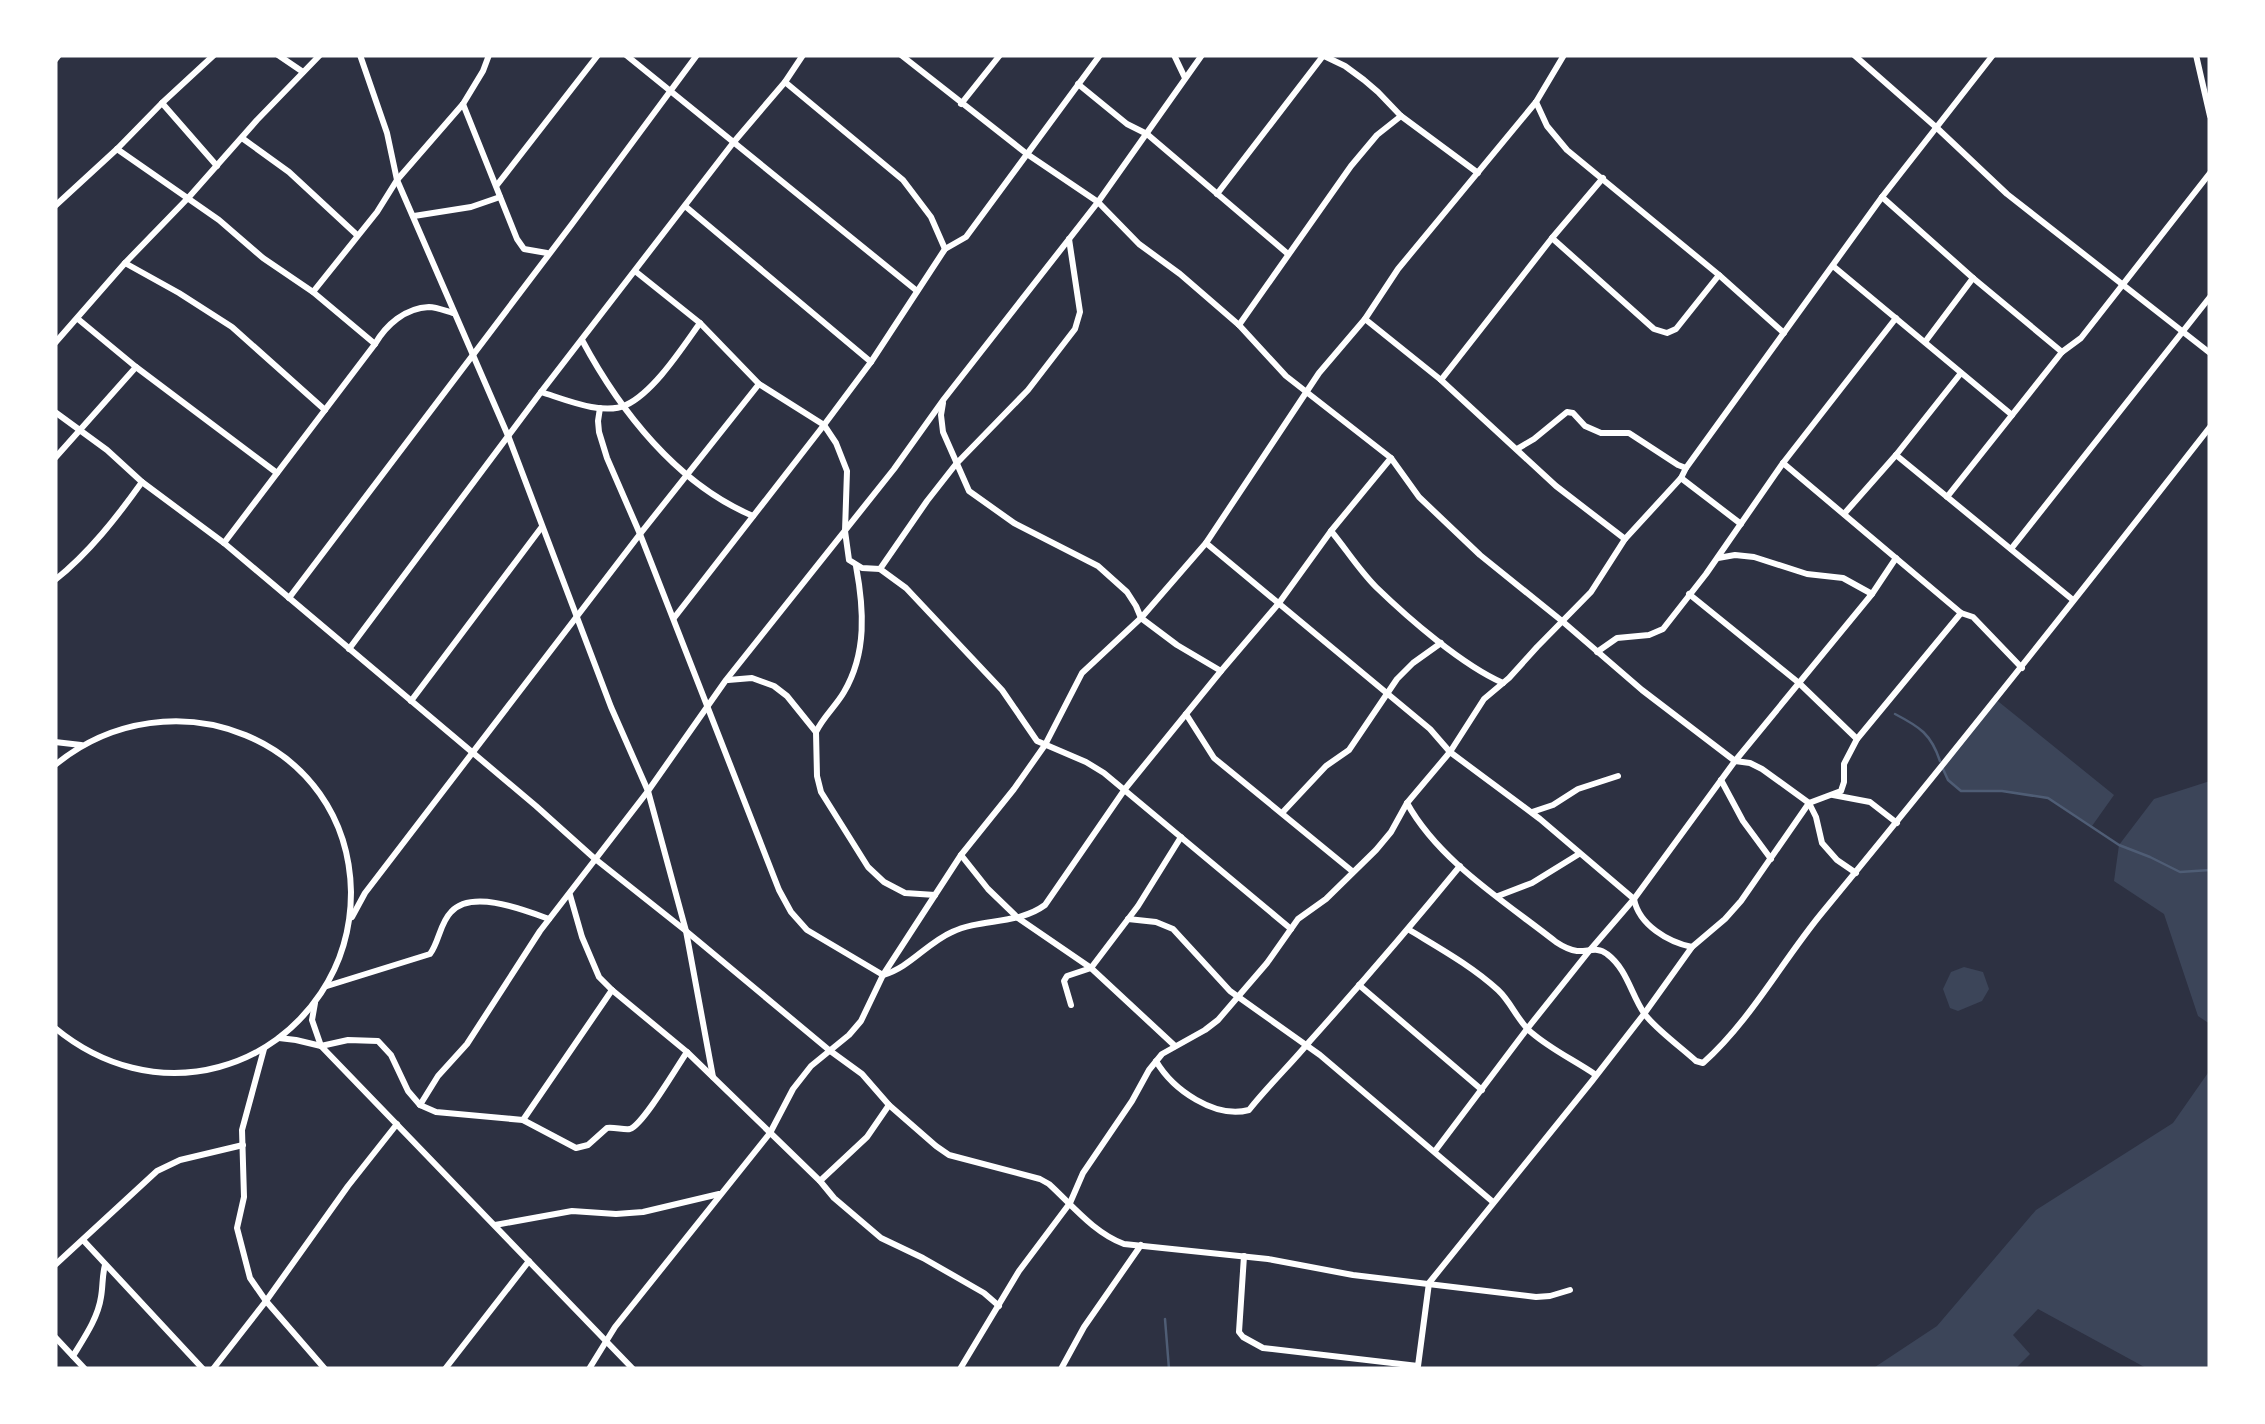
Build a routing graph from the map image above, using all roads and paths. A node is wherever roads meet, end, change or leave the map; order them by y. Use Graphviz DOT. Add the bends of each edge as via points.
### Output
graph roads {
  1 [pos="214,55"];
  2 [pos="278,55"];
  3 [pos="320,55"];
  4 [pos="360,55"];
  5 [pos="489,55"];
  6 [pos="598,55"];
  7 [pos="626,55"];
  8 [pos="697,55"];
  9 [pos="803,55"];
  10 [pos="902,55"];
  11 [pos="1000,55"];
  12 [pos="1100,55"];
  13 [pos="1174,55"];
  14 [pos="1202,55"];
  15 [pos="1323,55"];
  16 [pos="1564,55"];
  17 [pos="1854,55"];
  18 [pos="1981,55"];
  19 [pos="2196,55"];
  20 [pos="1991,58"];
  21 [pos="302,72"];
  22 [pos="1186,79"];
  23 [pos="785,82"];
  24 [pos="1078,84"];
  25 [pos="669,89"];
  26 [pos="162,102"];
  27 [pos="1536,102"];
  28 [pos="463,104"];
  29 [pos="961,104"];
  30 [pos="1401,116"];
  31 [pos="2210,116"];
  32 [pos="1937,128"];
  33 [pos="1147,134"];
  34 [pos="242,138"];
  35 [pos="733,143"];
  36 [pos="117,149"];
  37 [pos="1027,154"];
  38 [pos="217,166"];
  39 [pos="2210,172"];
  40 [pos="1478,173"];
  41 [pos="1603,178"];
  42 [pos="397,180"];
  43 [pos="496,186"];
  44 [pos="1217,194"];
  45 [pos="189,197"];
  46 [pos="500,198"];
  47 [pos="1882,198"];
  48 [pos="1098,202"];
  49 [pos="55,206"];
  50 [pos="685,206"];
  51 [pos="414,216"];
  52 [pos="358,235"];
  53 [pos="1552,238"];
  54 [pos="1069,239"];
  55 [pos="945,250"];
  56 [pos="548,253"];
  57 [pos="1288,254"];
  58 [pos="125,263"];
  59 [pos="1833,266"];
  60 [pos="635,271"];
  61 [pos="1719,275"];
  62 [pos="1972,278"];
  63 [pos="2121,285"];
  64 [pos="917,291"];
  65 [pos="313,292"];
  66 [pos="2210,298"];
  67 [pos="455,313"];
  68 [pos="1896,318"];
  69 [pos="78,319"];
  70 [pos="1365,319"];
  71 [pos="700,324"];
  72 [pos="1239,325"];
  73 [pos="2184,332"];
  74 [pos="1784,334"];
  75 [pos="582,340"];
  76 [pos="1925,342"];
  77 [pos="55,343"];
  78 [pos="376,344"];
  79 [pos="2062,352"];
  80 [pos="2210,353"];
  81 [pos="474,354"];
  82 [pos="871,362"];
  83 [pos="136,367"];
  84 [pos="1962,373"];
  85 [pos="1440,380"];
  86 [pos="758,384"];
  87 [pos="542,392"];
  88 [pos="1306,394"];
  89 [pos="944,399"];
  90 [pos="624,406"];
  91 [pos="600,408"];
  92 [pos="324,410"];
  93 [pos="55,412"];
  94 [pos="2012,415"];
  95 [pos="824,425"];
  96 [pos="2210,427"];
  97 [pos="79,431"];
  98 [pos="508,438"];
  99 [pos="1517,448"];
  100 [pos="1896,455"];
  101 [pos="55,458"];
  102 [pos="1390,458"];
  103 [pos="1783,463"];
  104 [pos="956,464"];
  105 [pos="1686,468"];
  106 [pos="277,473"];
  107 [pos="687,474"];
  108 [pos="1681,478"];
  109 [pos="142,482"];
  110 [pos="1947,497"];
  111 [pos="1844,514"];
  112 [pos="752,516"];
  113 [pos="1741,524"];
  114 [pos="541,528"];
  115 [pos="1331,530"];
  116 [pos="845,531"];
  117 [pos="640,534"];
  118 [pos="1625,539"];
  119 [pos="1206,543"];
  120 [pos="224,544"];
  121 [pos="2011,549"];
  122 [pos="1716,558"];
  123 [pos="1896,558"];
  124 [pos="856,565"];
  125 [pos="880,569"];
  126 [pos="55,580"];
  127 [pos="1689,594"];
  128 [pos="1872,594"];
  129 [pos="289,598"];
  130 [pos="2072,600"];
  131 [pos="1280,603"];
  132 [pos="1961,612"];
  133 [pos="576,618"];
  134 [pos="1141,618"];
  135 [pos="674,619"];
  136 [pos="1562,621"];
  137 [pos="1440,643"];
  138 [pos="348,648"];
  139 [pos="1597,652"];
  140 [pos="2022,668"];
  141 [pos="1220,671"];
  142 [pos="726,680"];
  143 [pos="1503,683"];
  144 [pos="1799,683"];
  145 [pos="1387,692"];
  146 [pos="411,701"];
  147 [pos="708,707"];
  148 [pos="1186,714"];
  149 [pos="816,732"];
  150 [pos="1858,738"];
  151 [pos="55,742"];
  152 [pos="82,745"];
  153 [pos="1045,745"];
  154 [pos="1450,752"];
  155 [pos="472,753"];
  156 [pos="1736,761"];
  157 [pos="55,765"];
  158 [pos="1618,776"];
  159 [pos="1721,780"];
  160 [pos="1125,789"];
  161 [pos="648,791"];
  162 [pos="1832,795"];
  163 [pos="1407,803"];
  164 [pos="1808,803"];
  165 [pos="1282,812"];
  166 [pos="1531,812"];
  167 [pos="1897,823"];
  168 [pos="1181,837"];
  169 [pos="1579,854"];
  170 [pos="961,855"];
  171 [pos="594,858"];
  172 [pos="1771,859"];
  173 [pos="1460,866"];
  174 [pos="1352,871"];
  175 [pos="1856,873"];
  176 [pos="570,894"];
  177 [pos="934,895"];
  178 [pos="1498,896"];
  179 [pos="1634,900"];
  180 [pos="1018,918"];
  181 [pos="549,919"];
  182 [pos="1128,919"];
  183 [pos="349,922"];
  184 [pos="1291,929"];
  185 [pos="1408,929"];
  186 [pos="686,931"];
  187 [pos="1692,947"];
  188 [pos="1590,950"];
  189 [pos="1091,968"];
  190 [pos="883,975"];
  191 [pos="1359,985"];
  192 [pos="325,987"];
  193 [pos="612,990"];
  194 [pos="1238,998"];
  195 [pos="316,1002"];
  196 [pos="1071,1005"];
  197 [pos="1644,1014"];
  198 [pos="55,1028"];
  199 [pos="1527,1029"];
  200 [pos="279,1038"];
  201 [pos="321,1046"];
  202 [pos="1175,1046"];
  203 [pos="1306,1046"];
  204 [pos="264,1048"];
  205 [pos="829,1050"];
  206 [pos="687,1052"];
  207 [pos="1156,1061"];
  208 [pos="1596,1075"];
  209 [pos="713,1077"];
  210 [pos="1482,1090"];
  211 [pos="420,1105"];
  212 [pos="890,1105"];
  213 [pos="524,1120"];
  214 [pos="396,1124"];
  215 [pos="770,1133"];
  216 [pos="242,1145"];
  217 [pos="1435,1151"];
  218 [pos="820,1181"];
  219 [pos="720,1193"];
  220 [pos="1493,1202"];
  221 [pos="1070,1203"];
  222 [pos="494,1225"];
  223 [pos="83,1240"];
  224 [pos="1141,1245"];
  225 [pos="1244,1256"];
  226 [pos="528,1261"];
  227 [pos="105,1264"];
  228 [pos="55,1265"];
  229 [pos="1429,1283"];
  230 [pos="1570,1290"];
  231 [pos="266,1301"];
  232 [pos="999,1306"];
  233 [pos="55,1336"];
  234 [pos="607,1342"];
  235 [pos="73,1356"];
  236 [pos="1403,1367"];
  237 [pos="324,1368"];
  238 [pos="85,1369"];
  239 [pos="203,1369"];
  240 [pos="214,1369"];
  241 [pos="445,1369"];
  242 [pos="590,1369"];
  243 [pos="633,1369"];
  244 [pos="960,1369"];
  245 [pos="1061,1369"];
  1 -- 26 [label="street"];
  2 -- 21 [label="street"];
  3 -- 21 [label="street"];
  4 -- 42 [label="street"];
  5 -- 28 [label="street"];
  6 -- 43 [label="street"];
  7 -- 25 [label="street"];
  8 -- 25 [label="street"];
  9 -- 23 [label="street"];
  10 -- 29 [label="street"];
  11 -- 29 [label="street"];
  12 -- 24 [label="street"];
  13 -- 22 [label="street"];
  14 -- 22 [label="street"];
  15 -- 30 [label="street" via="1364,80"];
  15 -- 44 [label="street"];
  16 -- 27 [label="street"];
  17 -- 32 [label="street"];
  18 -- 20 [label="street"];
  19 -- 31 [label="street"];
  20 -- 32 [label="street"];
  21 -- 34 [label="street"];
  22 -- 33 [label="street"];
  23 -- 35 [label="street"];
  23 -- 55 [label="street" via="903,180 932,217"];
  24 -- 33 [label="street"];
  24 -- 37 [label="street"];
  25 -- 35 [label="street"];
  25 -- 56 [label="street"];
  26 -- 36 [label="street"];
  26 -- 38 [label="street"];
  27 -- 40 [label="street"];
  27 -- 41 [label="street" via="1567,150"];
  28 -- 42 [label="street"];
  28 -- 43 [label="street"];
  29 -- 37 [label="street"];
  30 -- 40 [label="street"];
  30 -- 57 [label="street" via="1350,166"];
  32 -- 47 [label="street"];
  32 -- 63 [label="street"];
  33 -- 44 [label="street"];
  33 -- 48 [label="street"];
  34 -- 38 [label="street"];
  34 -- 52 [label="street"];
  35 -- 50 [label="street"];
  35 -- 64 [label="street"];
  36 -- 45 [label="street"];
  36 -- 49 [label="street"];
  37 -- 48 [label="street"];
  37 -- 55 [label="street" via="966,238"];
  38 -- 45 [label="street"];
  39 -- 63 [label="street"];
  40 -- 70 [label="street"];
  41 -- 53 [label="street"];
  41 -- 61 [label="street"];
  42 -- 51 [label="street"];
  42 -- 52 [label="street"];
  43 -- 46 [label="street"];
  44 -- 57 [label="street"];
  45 -- 58 [label="street"];
  45 -- 65 [label="street"];
  46 -- 51 [label="street"];
  46 -- 56 [label="street" via="522,247"];
  47 -- 59 [label="street"];
  47 -- 62 [label="street"];
  48 -- 54 [label="street"];
  48 -- 72 [label="street"];
  50 -- 60 [label="street"];
  50 -- 82 [label="street"];
  51 -- 67 [label="street"];
  52 -- 65 [label="street"];
  53 -- 61 [label="street" via="1654,329 1667,333"];
  53 -- 85 [label="street"];
  54 -- 89 [label="street"];
  54 -- 104 [label="street" via="1080,312 1074,329 1028,390"];
  55 -- 64 [label="street"];
  56 -- 81 [label="street"];
  57 -- 72 [label="street"];
  58 -- 69 [label="street"];
  58 -- 92 [label="street" via="232,326"];
  59 -- 68 [label="street"];
  59 -- 74 [label="street"];
  60 -- 71 [label="street"];
  60 -- 75 [label="street"];
  61 -- 74 [label="street"];
  62 -- 76 [label="street"];
  62 -- 79 [label="street"];
  63 -- 73 [label="street"];
  63 -- 79 [label="street" via="2081,338"];
  64 -- 82 [label="street"];
  65 -- 78 [label="street"];
  66 -- 73 [label="street"];
  67 -- 78 [label="street" via="429,307 402,316"];
  67 -- 81 [label="street"];
  68 -- 76 [label="street"];
  68 -- 103 [label="street"];
  69 -- 77 [label="street"];
  69 -- 83 [label="street"];
  70 -- 85 [label="street"];
  70 -- 88 [label="street"];
  71 -- 86 [label="street"];
  71 -- 90 [label="street" via="664,372"];
  72 -- 88 [label="street"];
  73 -- 80 [label="street"];
  73 -- 121 [label="street"];
  74 -- 105 [label="street"];
  75 -- 87 [label="street"];
  75 -- 90 [label="street"];
  76 -- 84 [label="street"];
  78 -- 92 [label="street"];
  79 -- 94 [label="street"];
  81 -- 98 [label="street"];
  81 -- 129 [label="street"];
  82 -- 95 [label="street"];
  83 -- 97 [label="street"];
  83 -- 106 [label="street"];
  84 -- 94 [label="street"];
  84 -- 100 [label="street"];
  85 -- 99 [label="street"];
  86 -- 95 [label="street"];
  86 -- 107 [label="street"];
  87 -- 91 [label="street"];
  87 -- 98 [label="street"];
  88 -- 102 [label="street"];
  88 -- 119 [label="street"];
  89 -- 104 [label="street" via="943,432"];
  89 -- 116 [label="street"];
  90 -- 91 [label="street"];
  90 -- 107 [label="street"];
  91 -- 117 [label="street" via="606,458"];
  92 -- 106 [label="street"];
  93 -- 97 [label="street"];
  94 -- 110 [label="street"];
  95 -- 112 [label="street"];
  95 -- 116 [label="street" via="847,471"];
  96 -- 130 [label="street"];
  97 -- 101 [label="street"];
  97 -- 109 [label="street"];
  98 -- 114 [label="street"];
  98 -- 138 [label="street"];
  99 -- 105 [label="street" via="1567,412 1600,433 1629,433"];
  99 -- 118 [label="street"];
  100 -- 110 [label="street"];
  100 -- 111 [label="street"];
  102 -- 115 [label="street"];
  102 -- 136 [label="street" via="1480,555"];
  103 -- 111 [label="street"];
  103 -- 113 [label="street"];
  104 -- 125 [label="street"];
  104 -- 134 [label="street" via="969,491 986,505 1111,575"];
  105 -- 108 [label="street"];
  106 -- 120 [label="street"];
  107 -- 112 [label="street"];
  107 -- 117 [label="street"];
  108 -- 113 [label="street"];
  108 -- 118 [label="street"];
  109 -- 120 [label="street"];
  109 -- 126 [label="street"];
  110 -- 121 [label="street"];
  111 -- 123 [label="street"];
  112 -- 135 [label="street"];
  113 -- 122 [label="street"];
  114 -- 133 [label="street"];
  114 -- 146 [label="street"];
  115 -- 131 [label="street"];
  115 -- 137 [label="street" via="1375,586"];
  116 -- 124 [label="street" via="849,560"];
  116 -- 142 [label="street"];
  117 -- 133 [label="street"];
  117 -- 135 [label="street"];
  118 -- 136 [label="street" via="1591,592"];
  119 -- 131 [label="street"];
  119 -- 134 [label="street"];
  120 -- 129 [label="street"];
  121 -- 130 [label="street"];
  122 -- 127 [label="street"];
  122 -- 128 [label="street" via="1754,557 1843,578"];
  123 -- 128 [label="street"];
  123 -- 132 [label="street"];
  124 -- 125 [label="street"];
  124 -- 149 [label="street" via="861,653"];
  125 -- 153 [label="street" via="980,665"];
  127 -- 139 [label="street" via="1663,629 1618,638"];
  127 -- 144 [label="street"];
  128 -- 144 [label="street"];
  129 -- 138 [label="street"];
  130 -- 140 [label="street"];
  131 -- 141 [label="street"];
  131 -- 145 [label="street"];
  132 -- 140 [label="street"];
  132 -- 150 [label="street"];
  133 -- 155 [label="street"];
  133 -- 161 [label="street"];
  134 -- 141 [label="street"];
  134 -- 153 [label="street" via="1082,673"];
  135 -- 147 [label="street"];
  136 -- 139 [label="street"];
  136 -- 143 [label="street"];
  137 -- 143 [label="street"];
  137 -- 145 [label="street"];
  138 -- 146 [label="street"];
  139 -- 156 [label="street"];
  140 -- 167 [label="street"];
  141 -- 148 [label="street"];
  142 -- 147 [label="street"];
  142 -- 149 [label="street" via="752,678 774,686"];
  143 -- 154 [label="street" via="1484,699"];
  144 -- 150 [label="street"];
  144 -- 156 [label="street"];
  145 -- 154 [label="street"];
  145 -- 165 [label="street" via="1349,750"];
  146 -- 155 [label="street"];
  147 -- 161 [label="street"];
  147 -- 190 [label="street" via="792,912 806,930"];
  148 -- 160 [label="street"];
  148 -- 165 [label="street" via="1214,758"];
  149 -- 177 [label="street" via="822,792 868,867 905,893"];
  150 -- 162 [label="street" via="1844,764 1844,786"];
  151 -- 152 [label="street"];
  152 -- 157 [label="street"];
  152 -- 183 [label="street" via="130,725 182,720 234,730 279,754 316,791 340,837"];
  153 -- 160 [label="street"];
  153 -- 170 [label="street"];
  154 -- 163 [label="street"];
  154 -- 166 [label="street"];
  155 -- 171 [label="street"];
  155 -- 183 [label="street"];
  156 -- 159 [label="street"];
  156 -- 164 [label="street" via="1762,769"];
  158 -- 166 [label="street"];
  159 -- 172 [label="street"];
  159 -- 179 [label="street"];
  160 -- 168 [label="street"];
  160 -- 180 [label="street" via="1051,898"];
  161 -- 171 [label="street"];
  161 -- 186 [label="street"];
  162 -- 164 [label="street"];
  162 -- 167 [label="street" via="1870,802"];
  163 -- 173 [label="street" via="1423,830"];
  163 -- 174 [label="street" via="1376,850"];
  164 -- 172 [label="street"];
  164 -- 175 [label="street" via="1822,843"];
  165 -- 174 [label="street"];
  166 -- 169 [label="street"];
  167 -- 175 [label="street"];
  168 -- 182 [label="street"];
  168 -- 184 [label="street"];
  169 -- 178 [label="street"];
  169 -- 179 [label="street"];
  170 -- 177 [label="street"];
  170 -- 180 [label="street"];
  171 -- 176 [label="street"];
  171 -- 186 [label="street"];
  172 -- 187 [label="street" via="1734,910"];
  173 -- 178 [label="street"];
  173 -- 185 [label="street"];
  174 -- 184 [label="street"];
  175 -- 197 [label="street" via="1706,1062"];
  176 -- 181 [label="street"];
  176 -- 193 [label="street" via="599,977"];
  177 -- 190 [label="street"];
  178 -- 188 [label="street" via="1566,948"];
  179 -- 187 [label="street" via="1648,924"];
  179 -- 188 [label="street"];
  180 -- 189 [label="street"];
  180 -- 190 [label="street" via="954,930"];
  181 -- 192 [label="street" via="504,905 466,903 451,911 430,954"];
  181 -- 211 [label="street"];
  182 -- 189 [label="street"];
  182 -- 194 [label="street" via="1173,929"];
  183 -- 192 [label="street"];
  184 -- 194 [label="street"];
  185 -- 191 [label="street"];
  185 -- 199 [label="street" via="1500,992"];
  186 -- 205 [label="street"];
  186 -- 209 [label="street"];
  187 -- 197 [label="street"];
  188 -- 197 [label="street" via="1616,962"];
  188 -- 199 [label="street"];
  189 -- 196 [label="street" via="1064,981"];
  189 -- 202 [label="street"];
  190 -- 205 [label="street" via="861,1021"];
  191 -- 203 [label="street"];
  191 -- 210 [label="street"];
  192 -- 195 [label="street"];
  193 -- 206 [label="street"];
  193 -- 213 [label="street"];
  194 -- 202 [label="street" via="1205,1030"];
  194 -- 203 [label="street"];
  195 -- 200 [label="street"];
  195 -- 201 [label="street" via="312,1020"];
  197 -- 208 [label="street"];
  198 -- 204 [label="street" via="97,1056 164,1073 216,1068"];
  199 -- 208 [label="street"];
  199 -- 210 [label="street"];
  200 -- 201 [label="street"];
  200 -- 204 [label="street"];
  201 -- 211 [label="street" via="378,1040"];
  201 -- 214 [label="street"];
  202 -- 207 [label="street"];
  203 -- 207 [label="street" via="1242,1112 1219,1110 1186,1093"];
  203 -- 217 [label="street"];
  204 -- 216 [label="street"];
  205 -- 212 [label="street"];
  205 -- 215 [label="street" via="794,1089"];
  206 -- 209 [label="street"];
  206 -- 213 [label="street" via="630,1129 606,1128 576,1148"];
  207 -- 221 [label="street"];
  208 -- 220 [label="street"];
  209 -- 215 [label="street"];
  210 -- 217 [label="street"];
  211 -- 213 [label="street"];
  212 -- 218 [label="street"];
  212 -- 221 [label="street" via="949,1156 1040,1180"];
  214 -- 222 [label="street"];
  214 -- 231 [label="street"];
  215 -- 218 [label="street"];
  215 -- 219 [label="street"];
  216 -- 223 [label="street" via="157,1171"];
  216 -- 231 [label="street" via="238,1228 250,1278"];
  217 -- 220 [label="street"];
  218 -- 232 [label="street" via="881,1238"];
  219 -- 222 [label="street" via="643,1212 572,1211"];
  219 -- 234 [label="street"];
  220 -- 229 [label="street"];
  221 -- 224 [label="street" via="1112,1240"];
  221 -- 232 [label="street"];
  222 -- 226 [label="street"];
  223 -- 227 [label="street"];
  223 -- 228 [label="street"];
  224 -- 225 [label="street"];
  224 -- 245 [label="street"];
  225 -- 229 [label="street"];
  225 -- 236 [label="street" via="1243,1338 1263,1348"];
  226 -- 234 [label="street"];
  226 -- 241 [label="street"];
  227 -- 235 [label="street" via="97,1311"];
  227 -- 239 [label="street"];
  229 -- 230 [label="street" via="1536,1297"];
  229 -- 236 [label="street" via="1418,1366"];
  231 -- 237 [label="street"];
  231 -- 240 [label="street"];
  232 -- 244 [label="street"];
  233 -- 235 [label="street"];
  234 -- 242 [label="street"];
  234 -- 243 [label="street"];
  235 -- 238 [label="street"];
}
